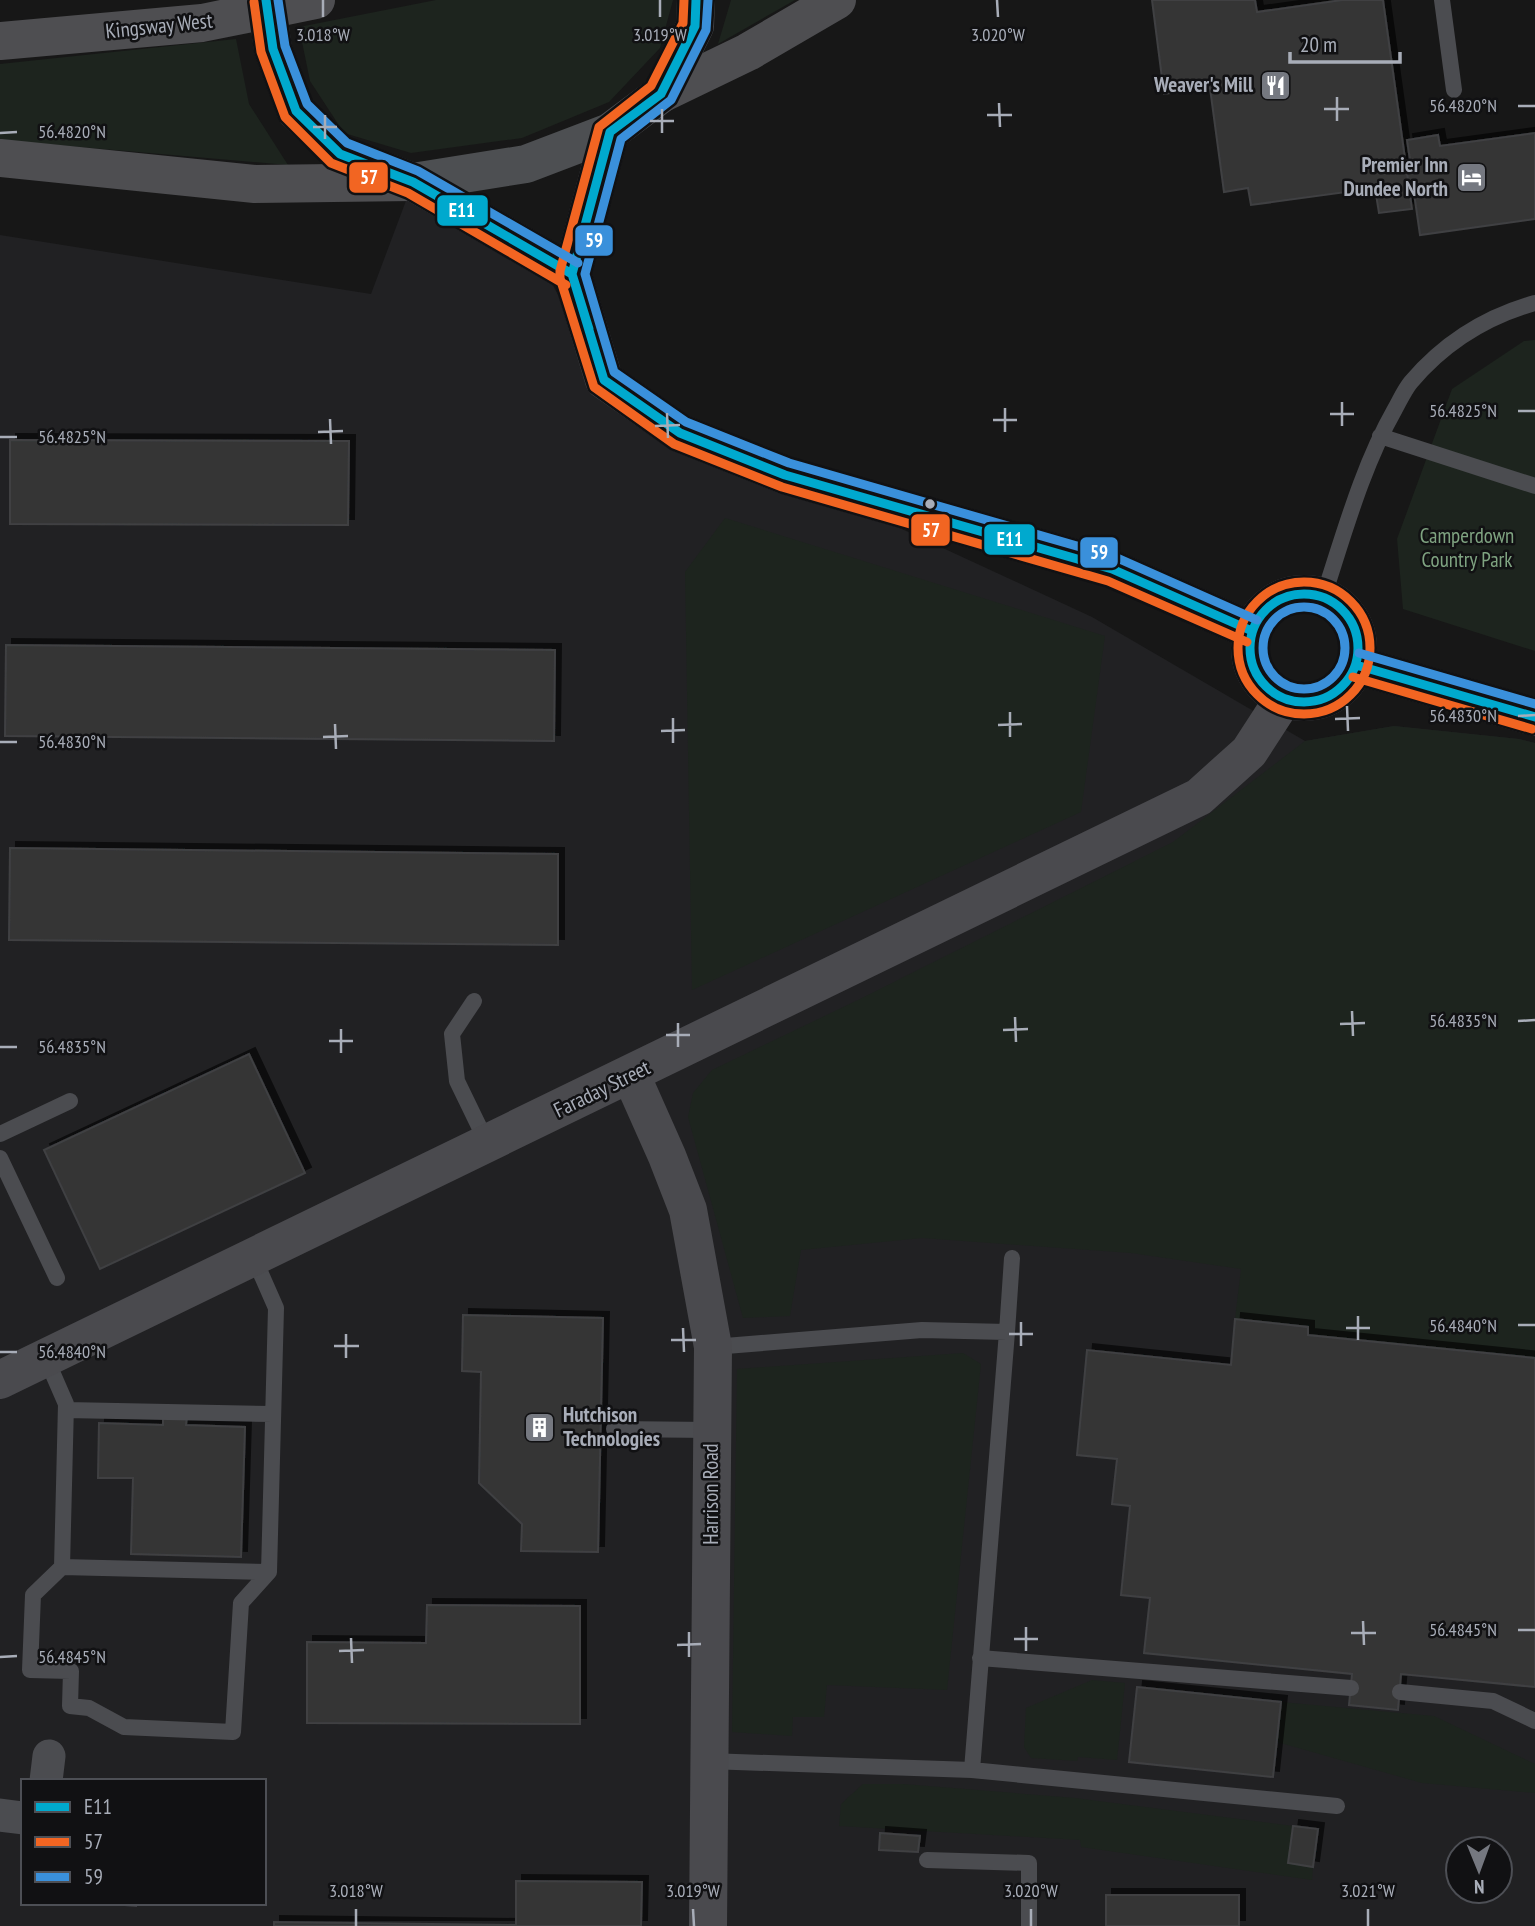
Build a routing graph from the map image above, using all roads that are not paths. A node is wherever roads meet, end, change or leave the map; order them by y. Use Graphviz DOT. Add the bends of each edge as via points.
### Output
graph roads {
  1 [pos="266,0"];
  2 [pos="316,0"];
  3 [pos="837,0"];
  4 [pos="1442,0"];
  5 [pos="696,13"];
  6 [pos="0,41"];
  7 [pos="1454,90"];
  8 [pos="661,94"];
  9 [pos="610,132"];
  10 [pos="0,159"];
  11 [pos="413,182"];
  12 [pos="572,274"];
  13 [pos="1535,303"];
  14 [pos="1380,436"];
  15 [pos="1535,486"];
  16 [pos="1323,598"];
  17 [pos="1252,631"];
  18 [pos="1356,665"];
  19 [pos="1284,698"];
  20 [pos="1535,718"];
  21 [pos="474,1001"];
  22 [pos="631,1075"];
  23 [pos="70,1101"];
  24 [pos="0,1134"];
  25 [pos="488,1145"];
  26 [pos="1,1163"];
  27 [pos="254,1258"];
  28 [pos="1012,1258"];
  29 [pos="57,1278"];
  30 [pos="1007,1332"];
  31 [pos="713,1347"];
  32 [pos="46,1357"];
  33 [pos="3,1372"];
  34 [pos="66,1410"];
  35 [pos="273,1414"];
  36 [pos="614,1429"];
  37 [pos="711,1430"];
  38 [pos="62,1567"];
  39 [pos="269,1572"];
  40 [pos="980,1658"];
  41 [pos="1351,1688"];
  42 [pos="1400,1692"];
  43 [pos="1535,1721"];
  44 [pos="708,1761"];
  45 [pos="972,1770"];
  46 [pos="1337,1806"];
  47 [pos="0,1815"];
  48 [pos="21,1818"];
  49 [pos="927,1860"];
  50 [pos="708,1926"];
  51 [pos="1028,1926"];
  1 -- 11 [label="main road, bridge" via="273,49 296,111 340,154"];
  2 -- 6 [label="highway, Kingsway West" via="202,23"];
  3 -- 8 [label="highway" via="748,52"];
  4 -- 7 [label="lane"];
  5 -- 8 [label="main road"];
  8 -- 9 [label="main road"];
  9 -- 11 [label="main road" via="526,164"];
  9 -- 12 [label="main road"];
  10 -- 11 [label="highway" via="255,184"];
  11 -- 12 [label="main road"];
  12 -- 17 [label="main road" via="604,380 680,433 785,475 1112,569"];
  13 -- 14 [label="lane" via="1458,337 1410,383"];
  14 -- 15 [label="lane"];
  14 -- 16 [label="lane"];
  16 -- 17 [label="main road" via="1306,594 1273,604"];
  16 -- 18 [label="main road" via="1341,608 1353,625"];
  17 -- 19 [label="main road" via="1254,671 1266,688"];
  18 -- 19 [label="main road" via="1335,693 1319,701"];
  18 -- 20 [label="main road"];
  19 -- 22 [label="street, Faraday Street" via="1249,752 1199,797"];
  21 -- 25 [label="lane" via="453,1034 457,1081"];
  22 -- 25 [label="street, Faraday Street"];
  22 -- 31 [label="street, Harrison Road" via="688,1210"];
  23 -- 24 [label="lane"];
  25 -- 27 [label="street, Faraday Street"];
  26 -- 29 [label="lane"];
  27 -- 32 [label="street, Faraday Street"];
  27 -- 35 [label="lane" via="276,1308"];
  28 -- 30 [label="lane"];
  30 -- 31 [label="lane" via="922,1330"];
  30 -- 40 [label="lane"];
  31 -- 37 [label="street, Harrison Road"];
  32 -- 33 [label="street, Faraday Street"];
  32 -- 34 [label="lane"];
  34 -- 35 [label="lane"];
  34 -- 38 [label="lane"];
  35 -- 39 [label="lane"];
  36 -- 37 [label="lane"];
  37 -- 44 [label="street, Harrison Road"];
  38 -- 39 [label="lane"];
  38 -- 39 [label="lane" via="33,1595 30,1670 71,1671 70,1706 89,1708 124,1727 233,1732 241,1602"];
  40 -- 41 [label="lane"];
  40 -- 45 [label="lane"];
  42 -- 43 [label="lane" via="1493,1701"];
  44 -- 45 [label="lane"];
  44 -- 50 [label="street, Harrison Road"];
  45 -- 46 [label="lane"];
  47 -- 48 [label="street"];
  49 -- 51 [label="lane" via="1029,1863"];
}
